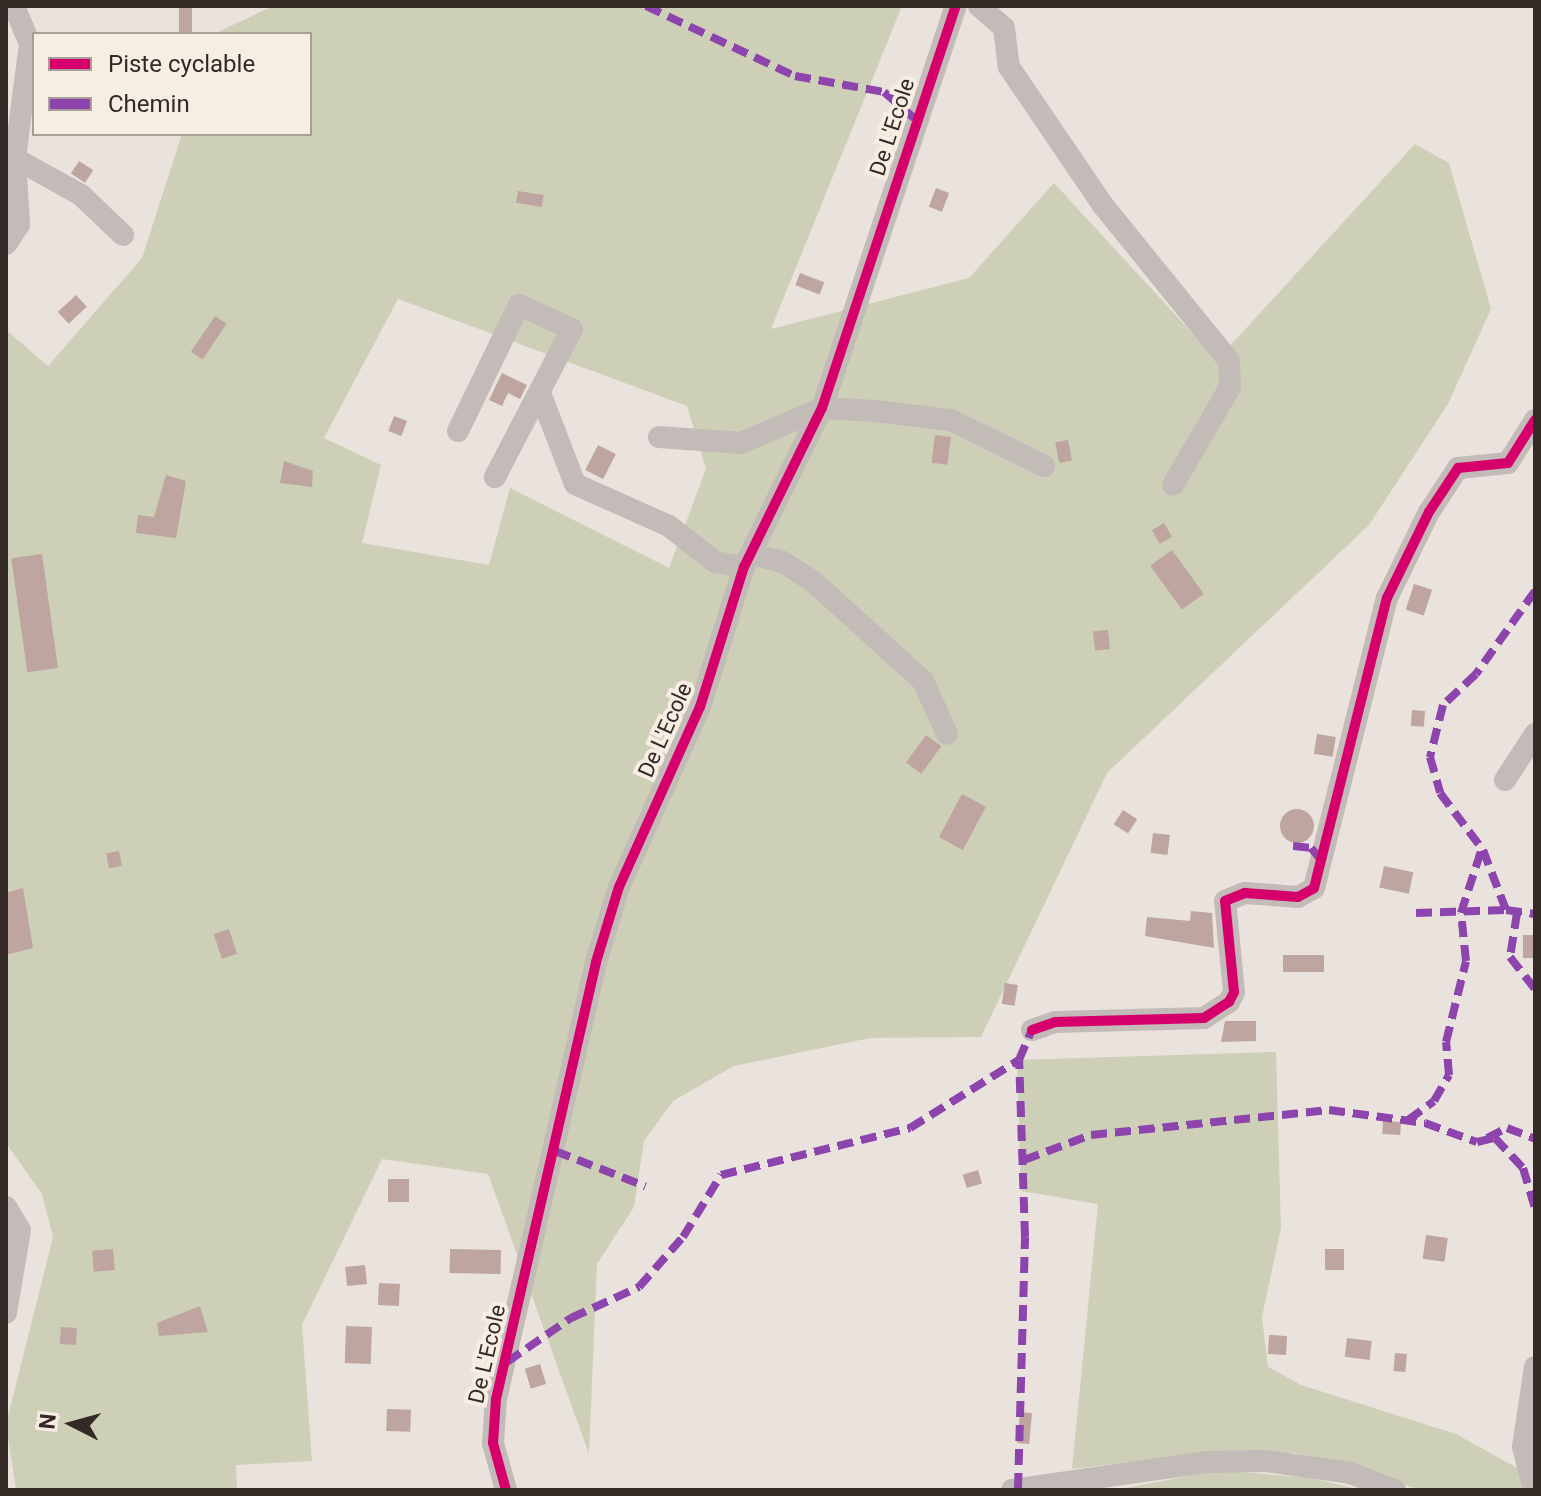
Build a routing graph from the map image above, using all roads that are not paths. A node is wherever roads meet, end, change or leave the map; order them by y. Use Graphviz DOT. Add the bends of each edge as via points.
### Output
graph roads {
  1 [pos="14,6"];
  2 [pos="956,6"];
  3 [pos="979,6"];
  4 [pos="11,156"];
  5 [pos="123,235"];
  6 [pos="6,244"];
  7 [pos="542,398"];
  8 [pos="822,408"];
  9 [pos="1535,420"];
  10 [pos="458,431"];
  11 [pos="659,437"];
  12 [pos="1044,466"];
  13 [pos="495,477"];
  14 [pos="1173,485"];
  15 [pos="747,560"];
  16 [pos="947,734"];
  17 [pos="1535,734"];
  18 [pos="1505,780"];
  19 [pos="1032,1030"];
  20 [pos="6,1207"];
  21 [pos="6,1313"];
  22 [pos="1535,1367"];
  23 [pos="506,1490"];
  24 [pos="1012,1490"];
  25 [pos="1395,1490"];
  26 [pos="1534,1490"];
  1 -- 4 [label="street" via="30,31"];
  2 -- 8 [label="street, De L'Ecole"];
  3 -- 14 [label="street" via="1004,28 1009,67 1108,213 1229,361 1230,387"];
  4 -- 5 [label="street" via="81,195"];
  4 -- 6 [label="street" via="19,225"];
  7 -- 10 [label="street" via="553,356 572,329 519,305"];
  7 -- 13 [label="street"];
  7 -- 15 [label="street" via="575,484 669,526 715,562"];
  8 -- 11 [label="street" via="741,443"];
  8 -- 12 [label="street" via="951,420"];
  8 -- 15 [label="street, De L'Ecole"];
  9 -- 19 [label="street" via="1508,463 1458,468 1429,512 1387,598 1314,888 1298,897 1245,893 1225,901 1234,984 1229,1002 1204,1018 1055,1022"];
  15 -- 16 [label="street" via="783,562 815,583 923,681"];
  15 -- 23 [label="street, De L'Ecole" via="700,707 619,887 596,962 496,1399 493,1443"];
  17 -- 18 [label="street"];
  20 -- 21 [label="street" via="20,1230"];
  22 -- 26 [label="street" via="1523,1447"];
  24 -- 25 [label="street" via="1206,1462 1265,1461 1350,1473"];
}
